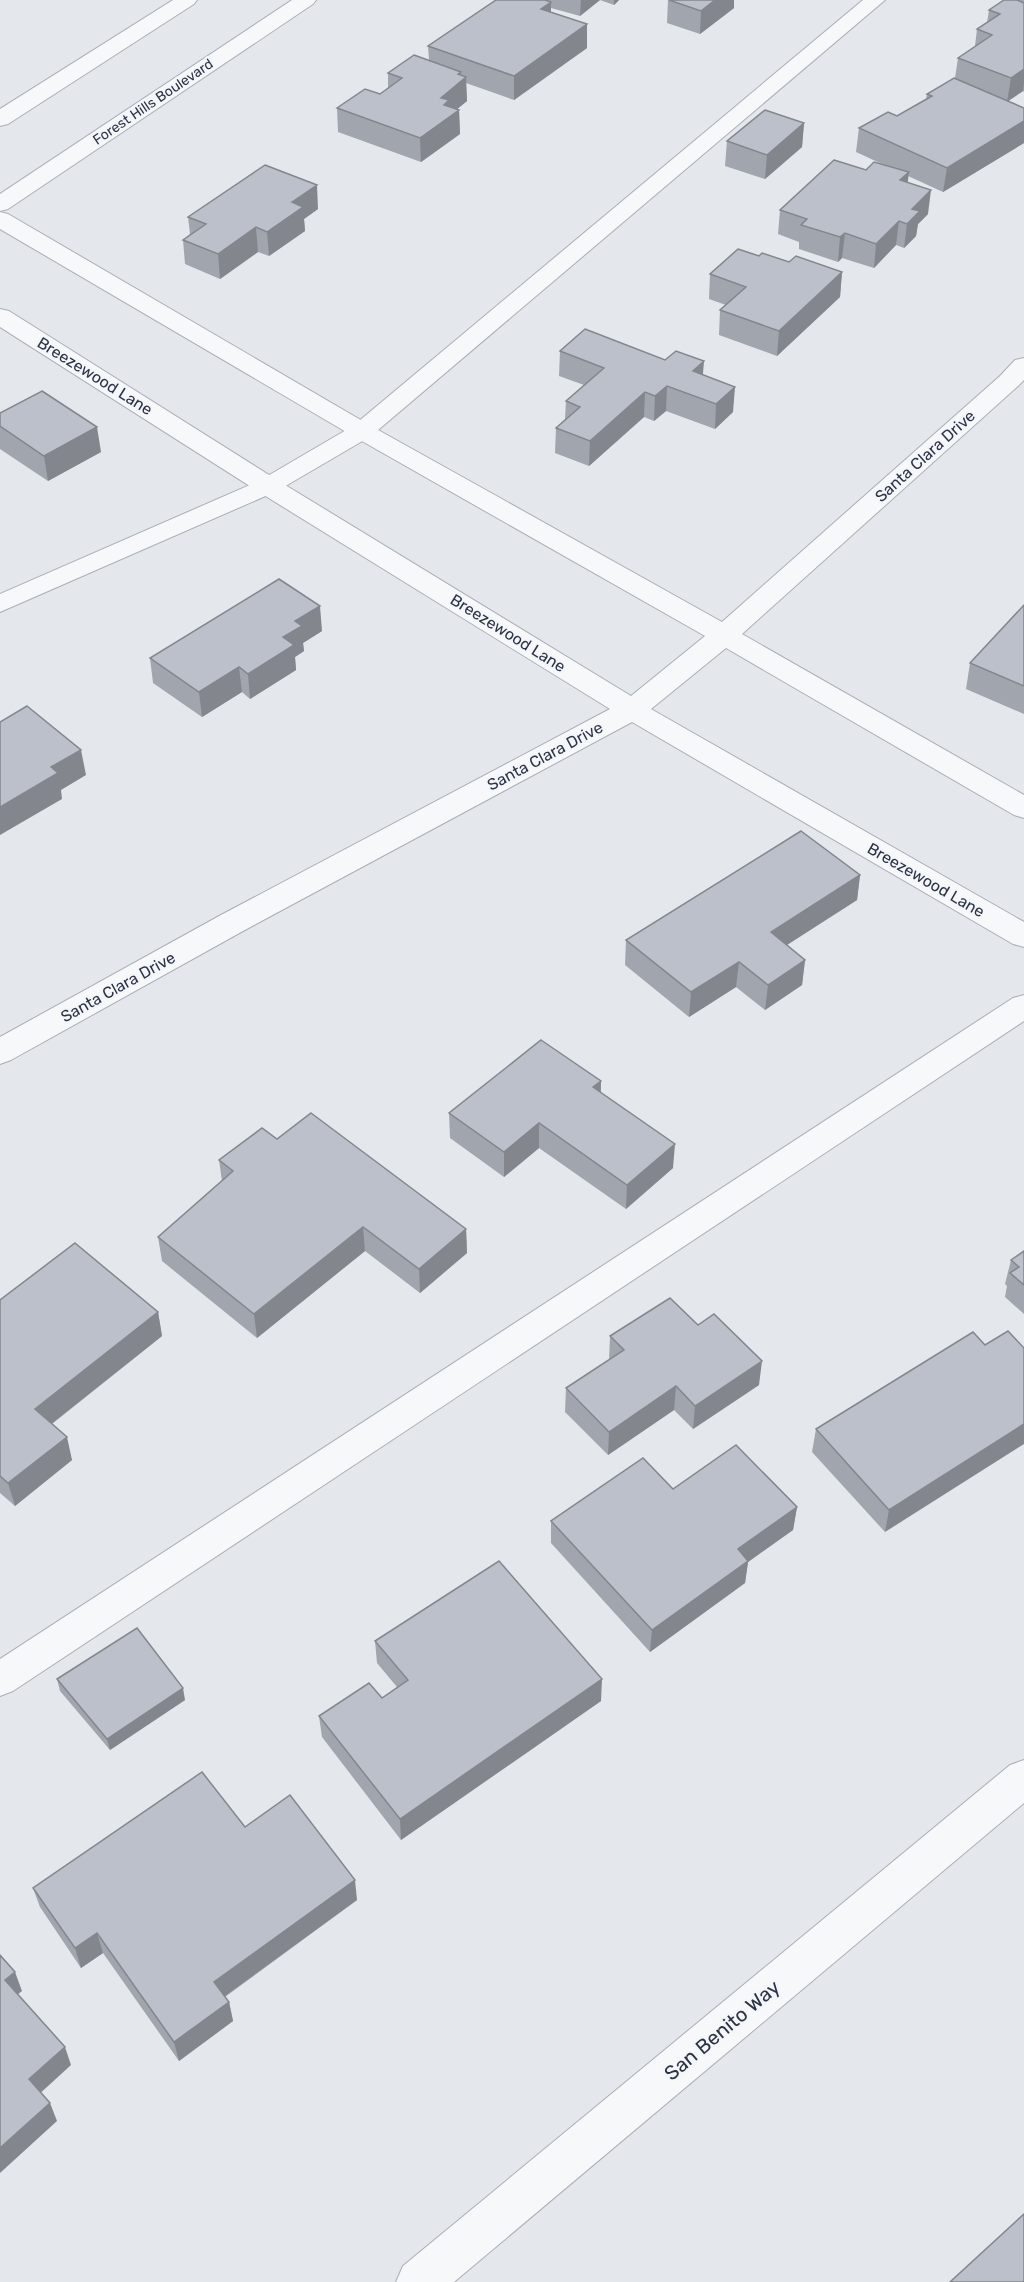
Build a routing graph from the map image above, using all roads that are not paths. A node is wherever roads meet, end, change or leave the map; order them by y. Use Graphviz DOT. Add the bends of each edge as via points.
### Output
graph roads {
  1 [pos="187,0"];
  2 [pos="306,0"];
  3 [pos="875,0"];
  4 [pos="0,119"];
  5 [pos="0,204"];
  6 [pos="0,219"];
  7 [pos="0,316"];
  8 [pos="1024,365"];
  9 [pos="362,430"];
  10 [pos="268,486"];
  11 [pos="0,604"];
  12 [pos="724,635"];
  13 [pos="632,710"];
  14 [pos="1024,808"];
  15 [pos="1024,936"];
  16 [pos="1024,1006"];
  17 [pos="0,1052"];
  18 [pos="0,1679"];
  19 [pos="1024,1779"];
  20 [pos="419,2282"];
  1 -- 4 [label="street"];
  2 -- 5 [label="street, Forest Hills Boulevard"];
  3 -- 9 [label="lane"];
  6 -- 9 [label="street"];
  7 -- 10 [label="street, Breezewood Lane"];
  8 -- 12 [label="street, Santa Clara Drive"];
  9 -- 10 [label="lane"];
  9 -- 12 [label="street"];
  10 -- 11 [label="lane"];
  10 -- 13 [label="street, Breezewood Lane"];
  12 -- 13 [label="street, Santa Clara Drive"];
  12 -- 14 [label="street"];
  13 -- 15 [label="street, Breezewood Lane"];
  13 -- 17 [label="street, Santa Clara Drive" via="232,922"];
  16 -- 18 [label="lane"];
  19 -- 20 [label="street, San Benito Way"];
}
